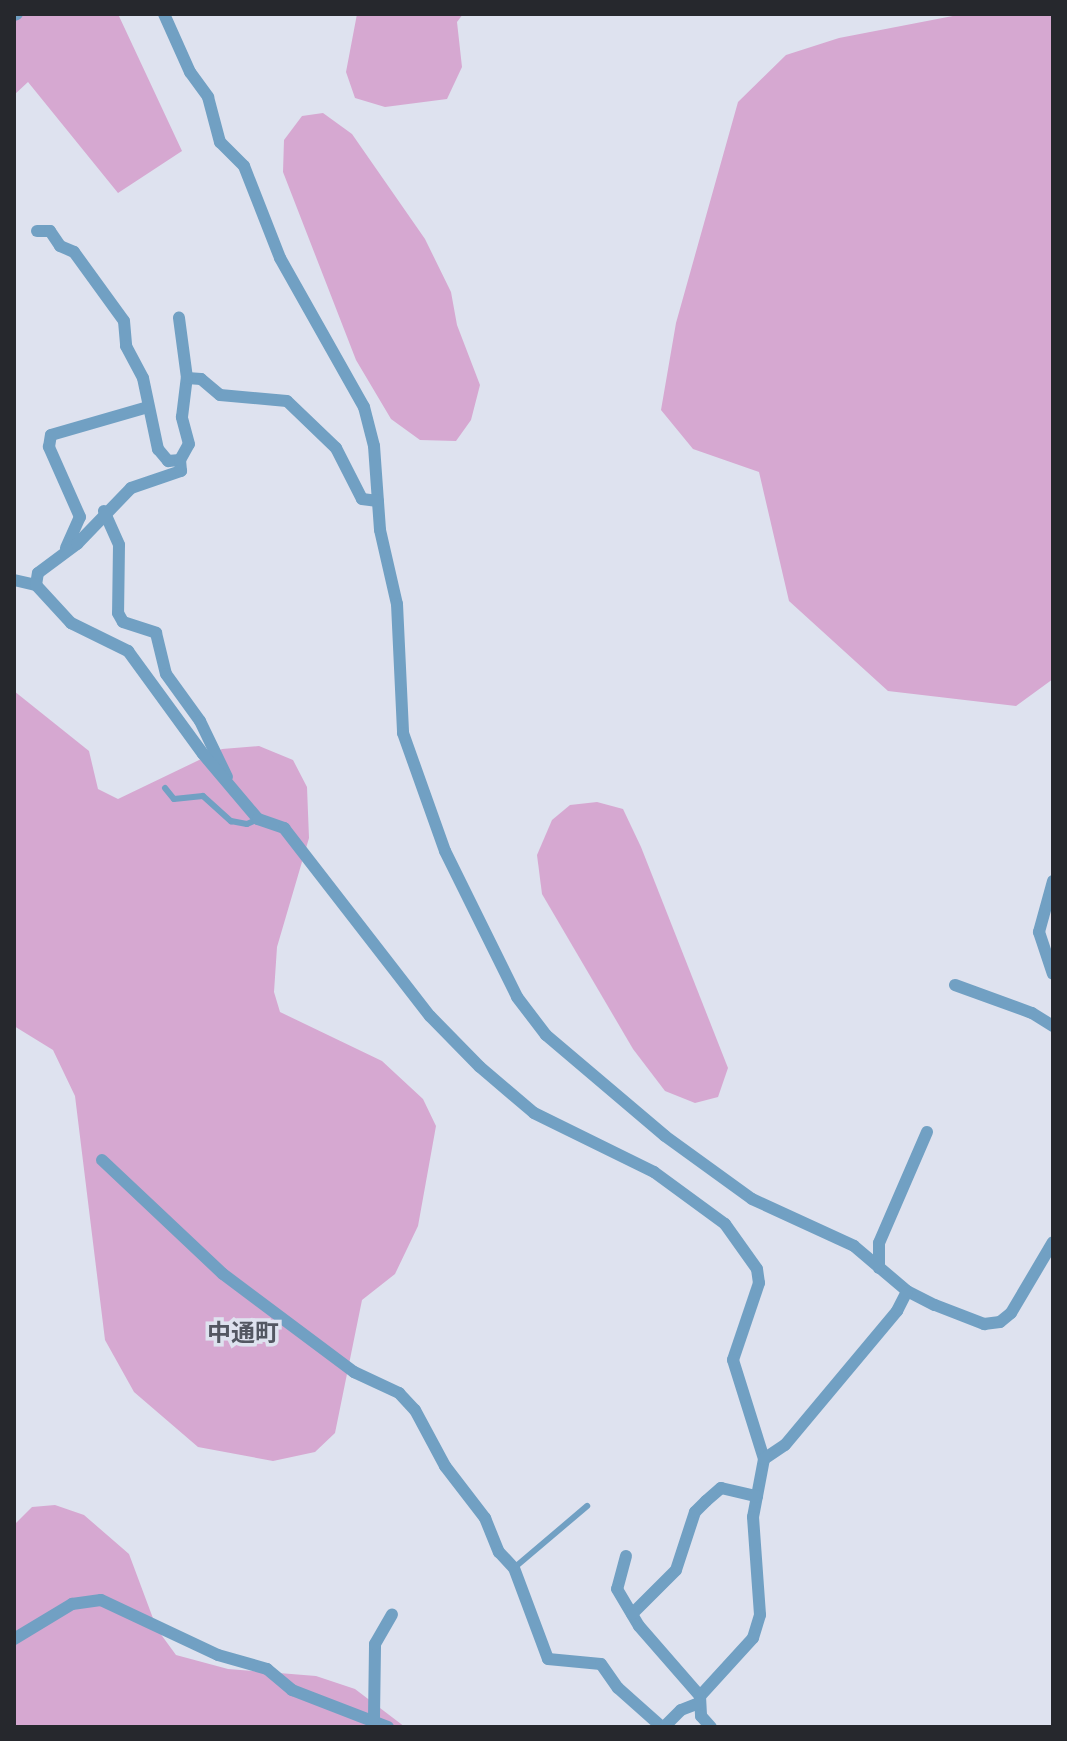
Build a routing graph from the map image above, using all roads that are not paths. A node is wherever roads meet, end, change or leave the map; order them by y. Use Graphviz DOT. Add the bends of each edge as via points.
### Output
graph roads {
  1 [pos="164,14"];
  2 [pos="37,231"];
  3 [pos="179,318"];
  4 [pos="187,378"];
  5 [pos="148,407"];
  6 [pos="180,460"];
  7 [pos="378,501"];
  8 [pos="104,511"];
  9 [pos="66,548"];
  10 [pos="14,580"];
  11 [pos="36,585"];
  12 [pos="229,785"];
  13 [pos="165,788"];
  14 [pos="258,819"];
  15 [pos="1053,881"];
  16 [pos="1053,974"];
  17 [pos="955,985"];
  18 [pos="1053,1026"];
  19 [pos="927,1132"];
  20 [pos="102,1160"];
  21 [pos="1053,1242"];
  22 [pos="879,1268"];
  23 [pos="907,1291"];
  24 [pos="764,1459"];
  25 [pos="757,1496"];
  26 [pos="587,1506"];
  27 [pos="626,1556"];
  28 [pos="514,1568"];
  29 [pos="632,1614"];
  30 [pos="392,1615"];
  31 [pos="14,1639"];
  32 [pos="699,1699"];
  33 [pos="374,1718"];
  34 [pos="388,1727"];
  35 [pos="663,1727"];
  36 [pos="711,1727"];
  1 -- 7 [label="street" via="190,72 208,97 220,142 244,166 280,258 364,407 374,446"];
  2 -- 5 [label="street" via="50,231 60,246 74,252 124,321 126,346 143,378"];
  3 -- 4 [label="street"];
  4 -- 6 [label="street" via="182,417 189,444"];
  4 -- 7 [label="street" via="201,379 220,395 287,401 336,448 362,499"];
  5 -- 6 [label="street" via="158,449 168,461"];
  5 -- 9 [label="street" via="51,435 49,447 80,517"];
  6 -- 8 [label="street" via="181,471 131,488"];
  7 -- 22 [label="street" via="397,604 403,733 440,839 517,997 546,1035 665,1136 752,1199 854,1246"];
  8 -- 9 [label="street" via="77,544"];
  8 -- 12 [label="street" via="119,545 118,613 123,622 156,633 166,674 200,721"];
  9 -- 11 [label="street" via="38,573"];
  10 -- 11 [label="street"];
  11 -- 12 [label="street" via="71,623 128,651"];
  12 -- 14 [label="street"];
  13 -- 14 [label="lane" via="174,799 203,796 231,821 247,824"];
  14 -- 24 [label="street" via="284,828 430,1016 480,1067 534,1113 654,1172 725,1224 757,1269 759,1283 733,1360"];
  15 -- 16 [label="street" via="1039,932"];
  17 -- 18 [label="street"];
  19 -- 22 [label="street" via="879,1243"];
  20 -- 28 [label="street" via="223,1274 354,1372 399,1393 415,1410 445,1466"];
  21 -- 23 [label="street" via="1011,1313 1000,1322 984,1324"];
  22 -- 23 [label="street"];
  23 -- 24 [label="street" via="897,1311 785,1445"];
  24 -- 25 [label="street"];
  25 -- 29 [label="street" via="721,1488 706,1501 695,1512 676,1570"];
  25 -- 32 [label="street" via="753,1517 760,1615 753,1638"];
  26 -- 28 [label="lane"];
  27 -- 29 [label="street" via="617,1589"];
  28 -- 35 [label="street" via="548,1659 601,1664 618,1688"];
  29 -- 32 [label="street"];
  30 -- 33 [label="street" via="375,1644"];
  31 -- 33 [label="street" via="72,1604 101,1600 218,1655 267,1669 292,1690"];
  32 -- 35 [label="street"];
  32 -- 36 [label="street"];
  33 -- 34 [label="street"];
}
